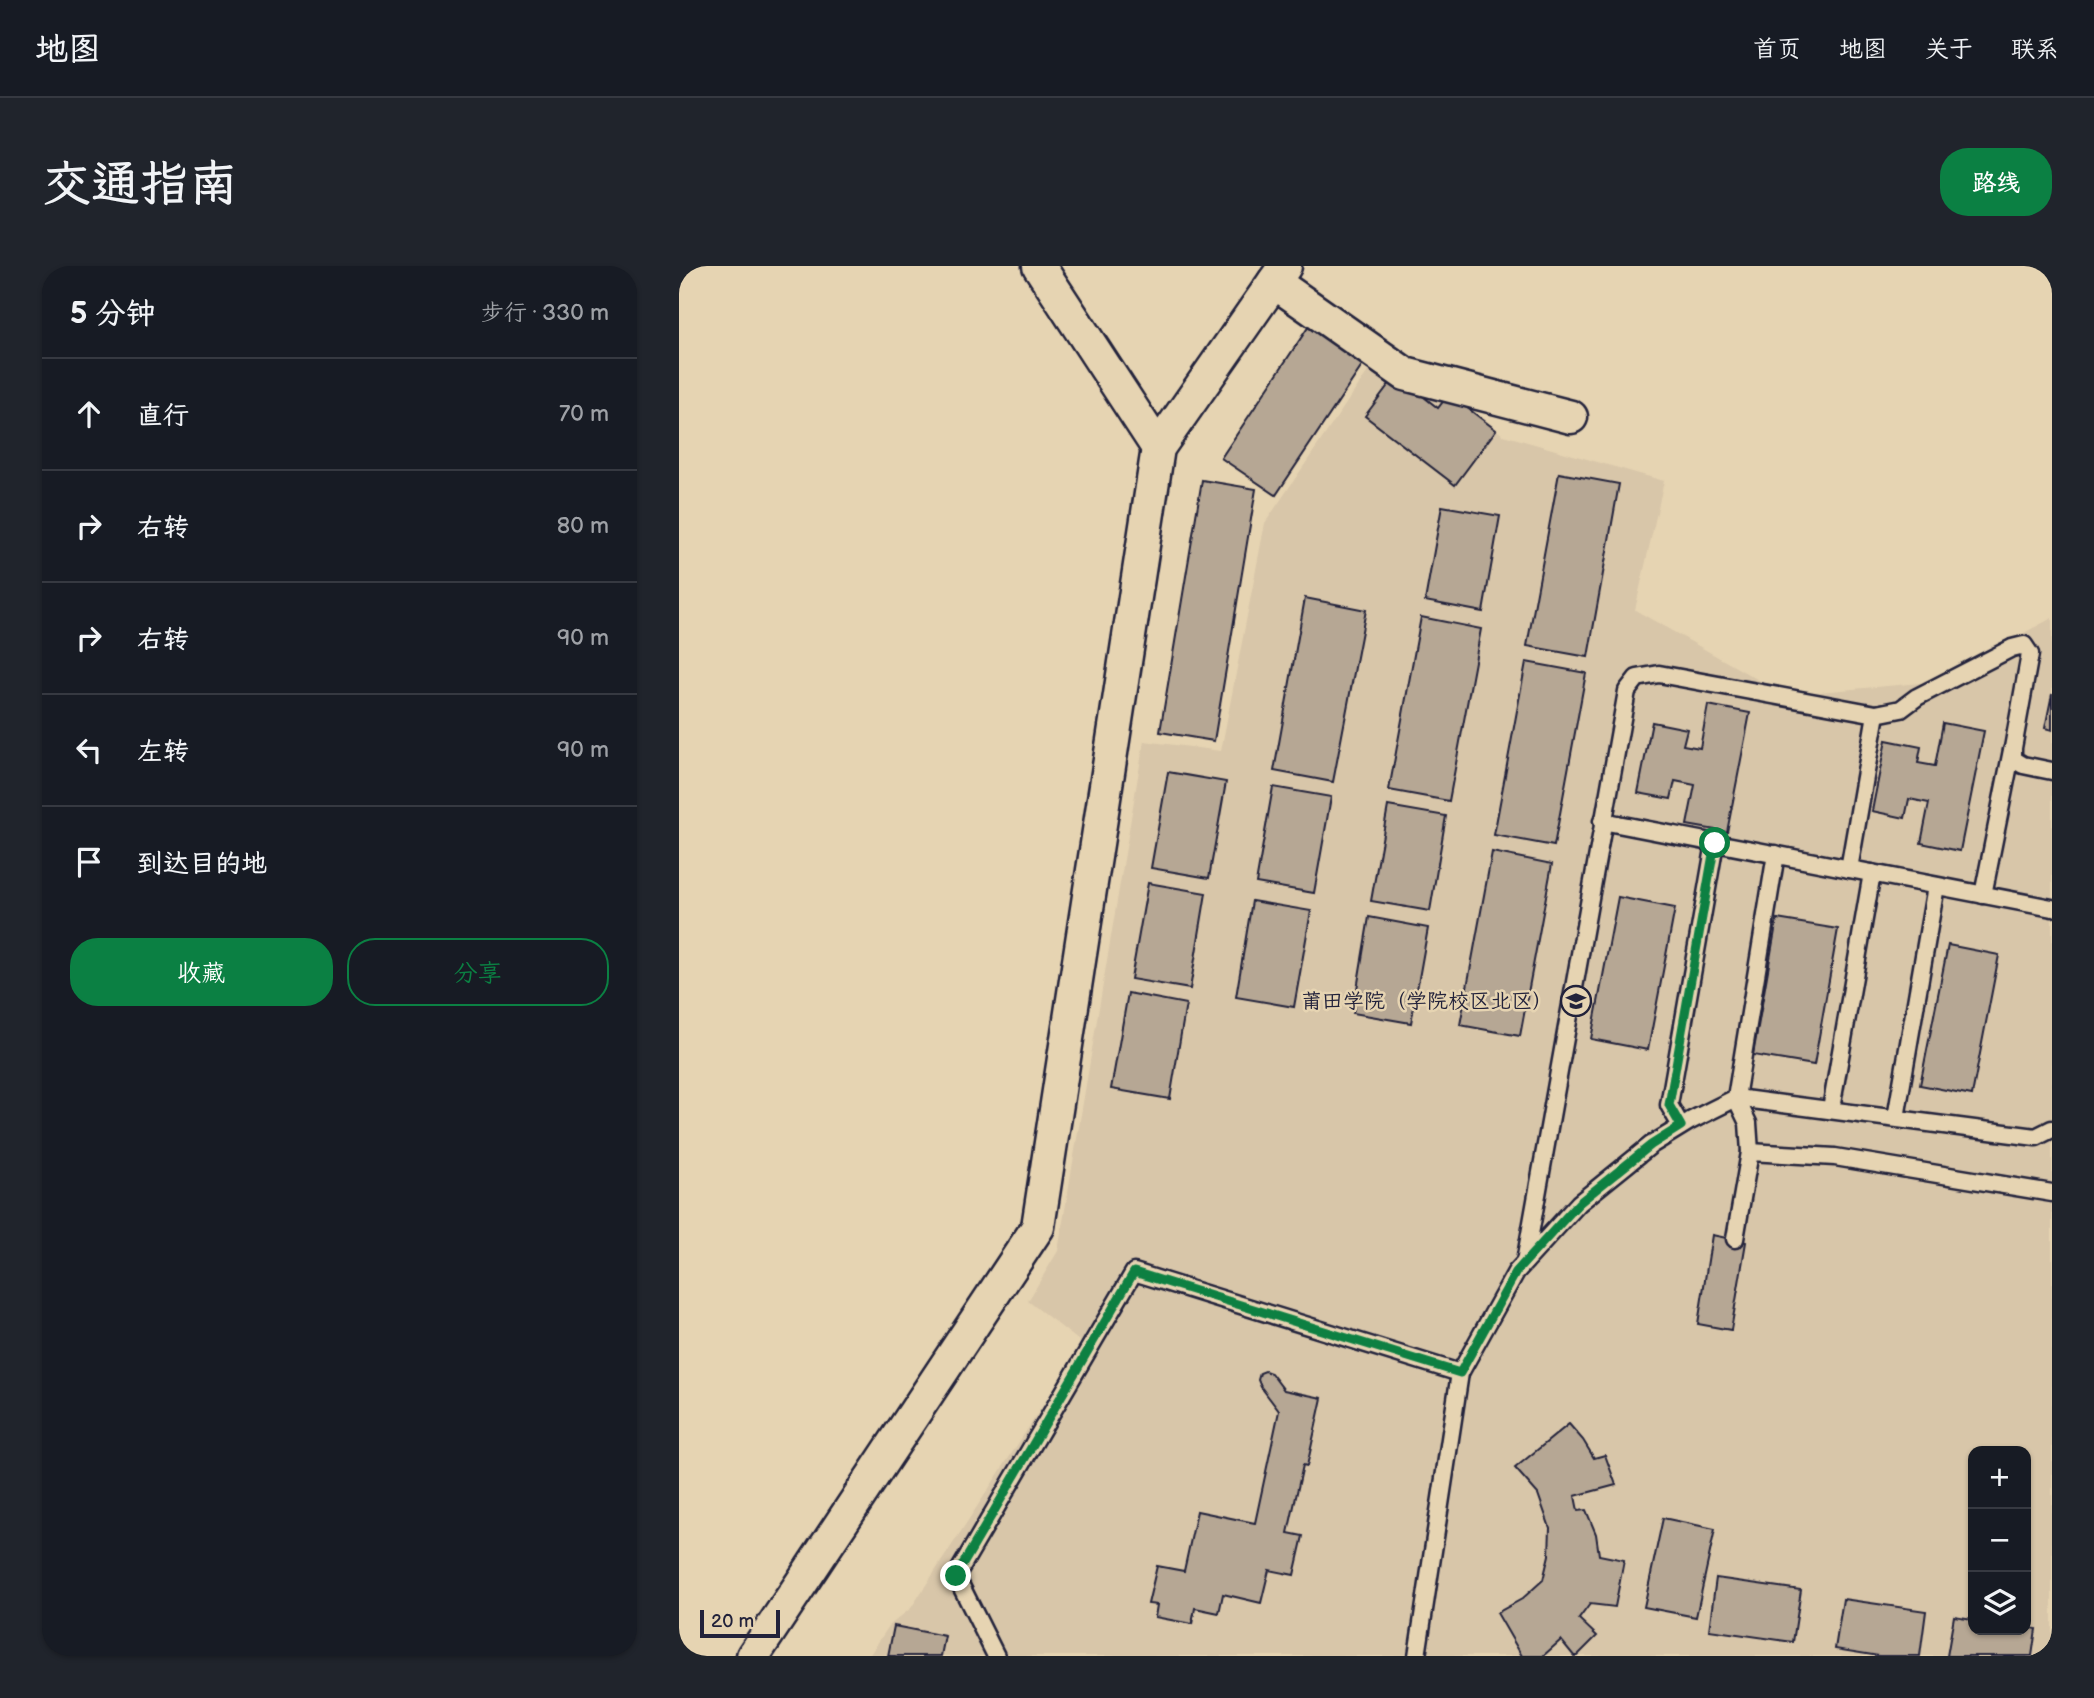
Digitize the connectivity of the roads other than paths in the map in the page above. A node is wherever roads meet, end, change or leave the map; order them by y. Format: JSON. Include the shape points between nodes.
{"nodes":[{"id":1,"x":1039,"y":266,"type":"edge"},
{"id":2,"x":1280,"y":274,"type":"edge"},
{"id":3,"x":1571,"y":418,"type":"dead end"},
{"id":4,"x":1158,"y":448,"type":"junction"},
{"id":5,"x":1876,"y":714,"type":"junction"},
{"id":6,"x":2013,"y":748,"type":"junction"},
{"id":7,"x":2052,"y":771,"type":"edge"},
{"id":8,"x":1602,"y":821,"type":"junction"},
{"id":9,"x":1715,"y":843,"type":"junction"},
{"id":10,"x":1776,"y":854,"type":"junction"},
{"id":11,"x":1849,"y":869,"type":"junction"},
{"id":12,"x":1872,"y":873,"type":"junction"},
{"id":13,"x":1936,"y":886,"type":"junction"},
{"id":14,"x":1983,"y":895,"type":"junction"},
{"id":15,"x":2052,"y":908,"type":"edge"},
{"id":16,"x":1736,"y":1098,"type":"junction"},
{"id":17,"x":1831,"y":1109,"type":"junction"},
{"id":18,"x":1896,"y":1118,"type":"junction"},
{"id":19,"x":1681,"y":1126,"type":"junction"},
{"id":20,"x":2052,"y":1129,"type":"edge"},
{"id":21,"x":1750,"y":1152,"type":"junction"},
{"id":22,"x":2052,"y":1193,"type":"edge"},
{"id":23,"x":1735,"y":1239,"type":"dead end"},
{"id":24,"x":1525,"y":1262,"type":"junction"},
{"id":25,"x":1460,"y":1373,"type":"junction"},
{"id":26,"x":753,"y":1656,"type":"edge"},
{"id":27,"x":996,"y":1656,"type":"edge"},
{"id":28,"x":1417,"y":1656,"type":"edge"}],
"edges":[{"from":1,"to":4,"type":"street"},
{"from":2,"to":3,"type":"street","via":[[1405,374]]},
{"from":2,"to":4,"type":"street"},
{"from":4,"to":26,"type":"street","via":[[1038,1227]]},
{"from":5,"to":6,"type":"lane","via":[[1901,709],[2024,645],[2030,654]]},
{"from":5,"to":8,"type":"lane","via":[[1660,674],[1637,678],[1627,691]]},
{"from":5,"to":11,"type":"lane"},
{"from":6,"to":7,"type":"lane","via":[[2013,759],[2023,765]]},
{"from":6,"to":14,"type":"lane"},
{"from":8,"to":9,"type":"lane"},
{"from":8,"to":24,"type":"lane"},
{"from":9,"to":10,"type":"lane"},
{"from":9,"to":19,"type":"lane","via":[[1669,1105]]},
{"from":10,"to":11,"type":"lane"},
{"from":10,"to":16,"type":"lane"},
{"from":11,"to":12,"type":"lane"},
{"from":12,"to":13,"type":"lane"},
{"from":12,"to":17,"type":"lane"},
{"from":13,"to":14,"type":"lane"},
{"from":13,"to":18,"type":"lane"},
{"from":14,"to":15,"type":"lane"},
{"from":16,"to":17,"type":"lane"},
{"from":16,"to":19,"type":"lane"},
{"from":16,"to":21,"type":"lane","via":[[1748,1123]]},
{"from":17,"to":18,"type":"lane"},
{"from":18,"to":20,"type":"lane","via":[[2036,1137]]},
{"from":19,"to":24,"type":"lane","via":[[1579,1203]]},
{"from":21,"to":22,"type":"lane","via":[[1835,1157]]},
{"from":21,"to":23,"type":"lane"},
{"from":24,"to":25,"type":"lane"},
{"from":25,"to":27,"type":"lane","via":[[1134,1272],[956,1576]]},
{"from":25,"to":28,"type":"lane"}]}
